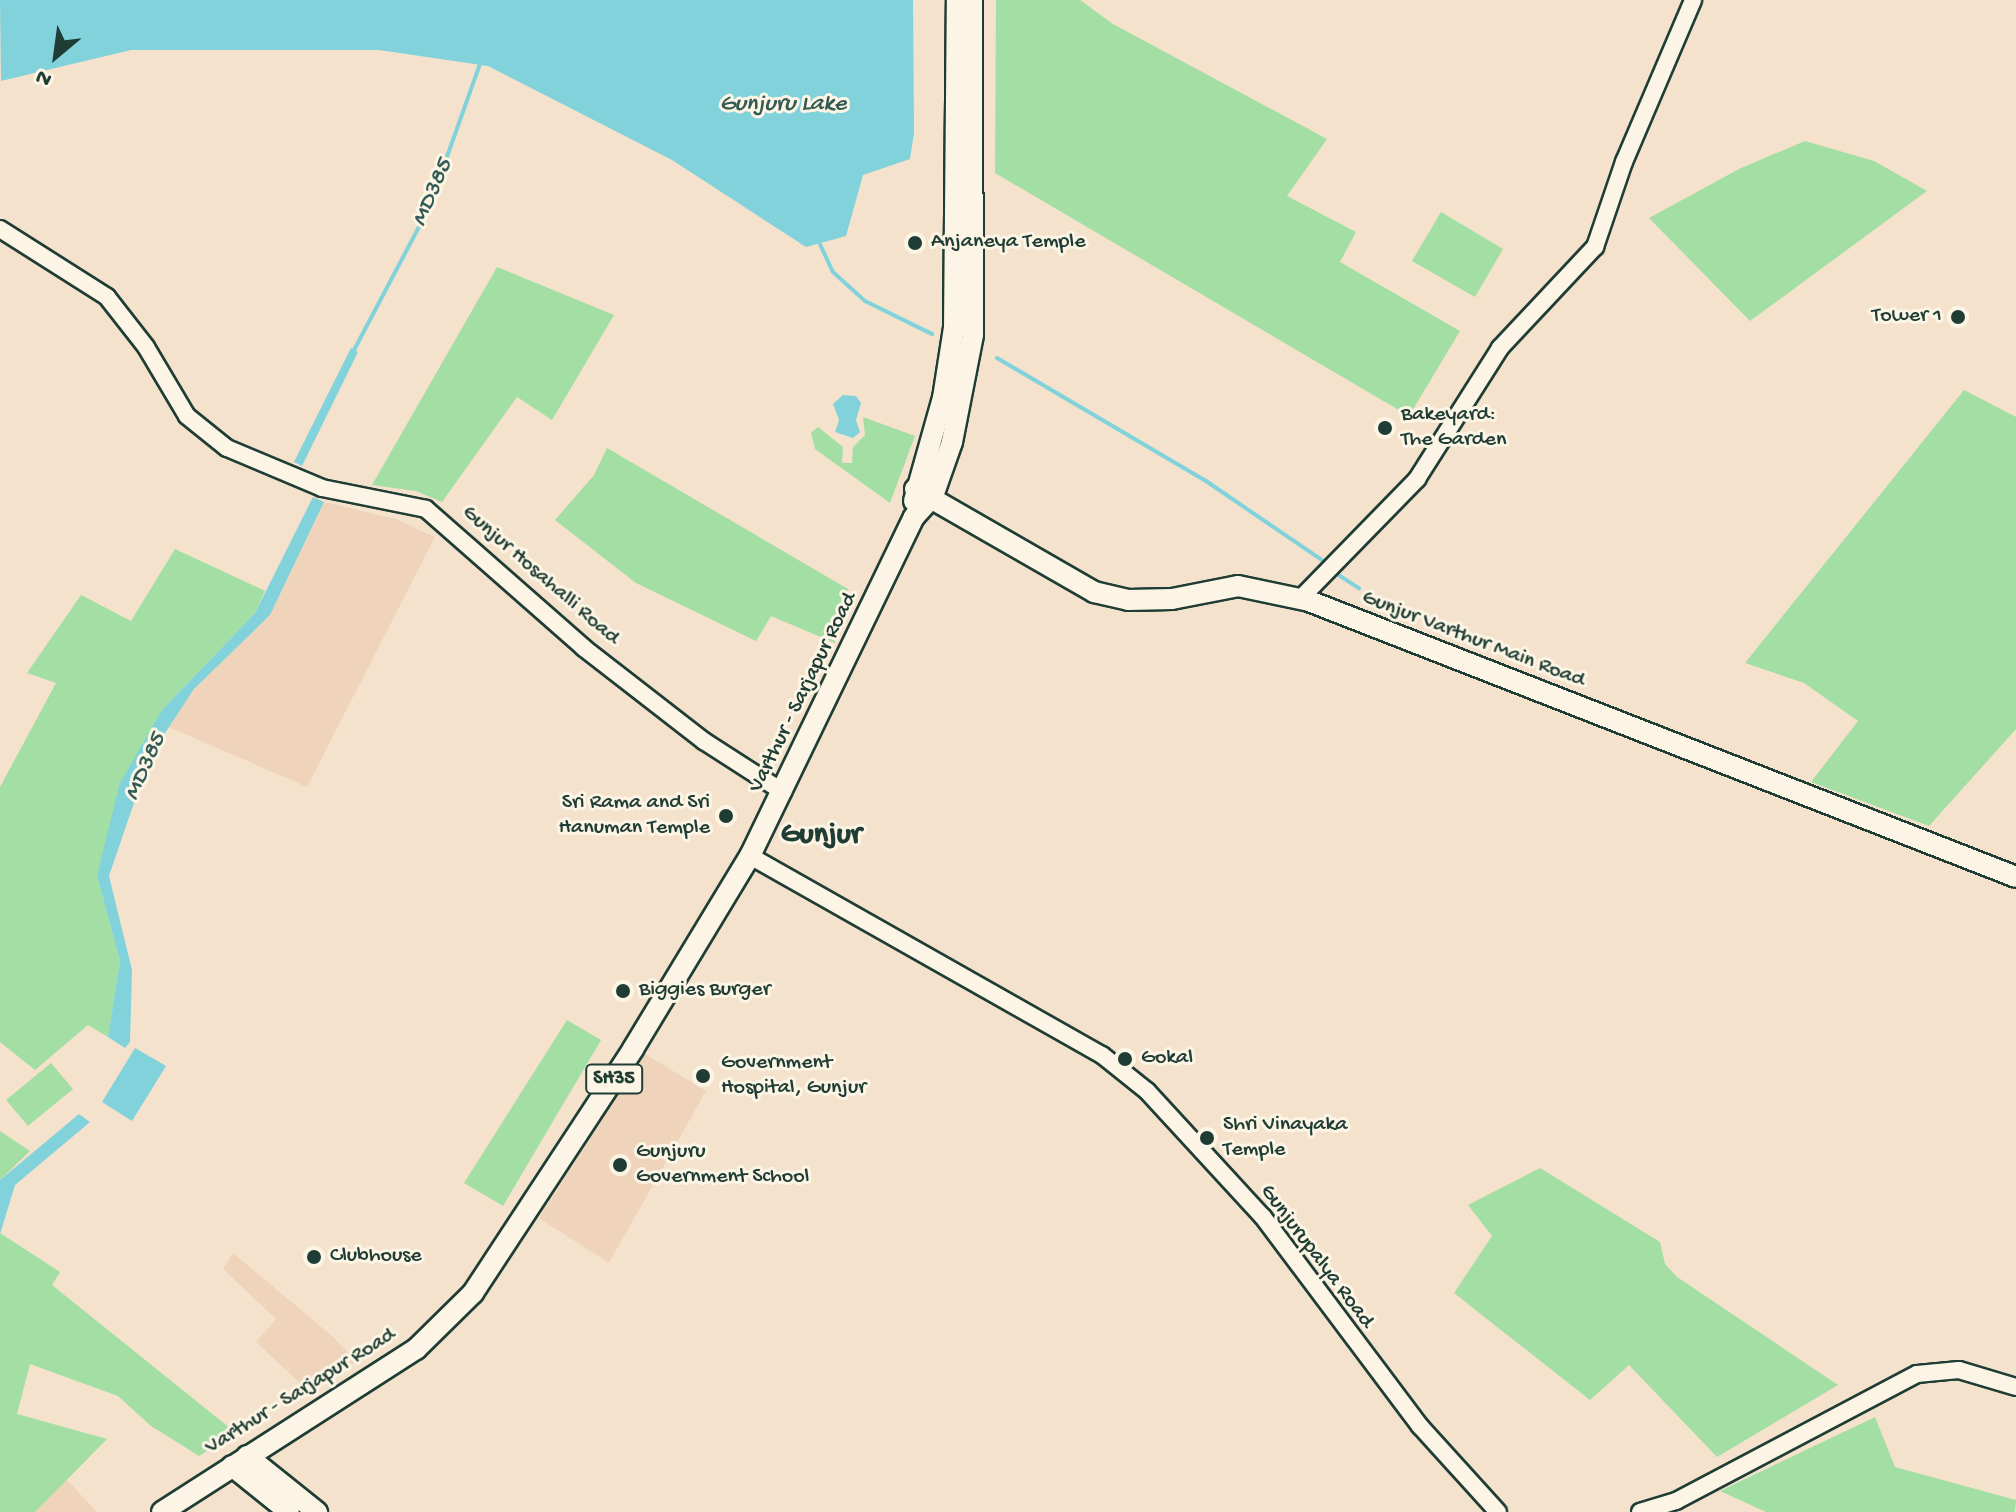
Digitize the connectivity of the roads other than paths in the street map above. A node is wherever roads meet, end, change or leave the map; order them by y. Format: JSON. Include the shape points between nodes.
{"nodes":[{"id":1,"x":957,"y":0,"type":"edge"},
{"id":2,"x":972,"y":0,"type":"edge"},
{"id":3,"x":1693,"y":0,"type":"edge"},
{"id":4,"x":0,"y":229,"type":"edge"},
{"id":5,"x":924,"y":492,"type":"junction"},
{"id":6,"x":1300,"y":599,"type":"junction"},
{"id":7,"x":783,"y":792,"type":"junction"},
{"id":8,"x":750,"y":856,"type":"junction"},
{"id":9,"x":2016,"y":877,"type":"edge"},
{"id":10,"x":2016,"y":1387,"type":"edge"},
{"id":11,"x":240,"y":1461,"type":"junction"},
{"id":12,"x":162,"y":1512,"type":"edge"},
{"id":13,"x":289,"y":1512,"type":"edge"},
{"id":14,"x":317,"y":1512,"type":"edge"},
{"id":15,"x":1498,"y":1512,"type":"edge"},
{"id":16,"x":1640,"y":1512,"type":"edge"}],
"edges":[{"from":1,"to":5,"type":"main road","name":"Varthur - Sarjapur Road","number":"SH35","via":[[954,328]]},
{"from":2,"to":5,"type":"main road","name":"Varthur - Sarjapur Road","number":"SH35","via":[[973,335],[952,442]]},
{"from":3,"to":6,"type":"street","via":[[1624,162],[1595,247],[1500,348],[1417,479]]},
{"from":4,"to":7,"type":"street","name":"Gunjur Hosahalli Road","via":[[115,305],[198,428],[227,448],[303,481],[411,503],[445,521],[584,648],[704,741]]},
{"from":5,"to":6,"type":"main road","name":"Gunjur Varthur Main Road","via":[[1094,592],[1128,600],[1172,599],[1238,586]]},
{"from":5,"to":7,"type":"main road","name":"Varthur - Sarjapur Road","number":"SH35"},
{"from":6,"to":9,"type":"main road","name":"Gunjur Varthur Main Road"},
{"from":7,"to":8,"type":"main road","name":"Varthur - Sarjapur Road","number":"SH35"},
{"from":8,"to":11,"type":"main road","name":"Varthur - Sarjapur Road","number":"SH35","via":[[625,1062],[473,1293],[416,1349]]},
{"from":8,"to":15,"type":"street","name":"Gunjurupalya Road","via":[[1102,1055],[1147,1091],[1263,1217],[1420,1426]]},
{"from":10,"to":16,"type":"street","via":[[1959,1370],[1917,1374],[1676,1501]]},
{"from":11,"to":12,"type":"main road","name":"Varthur - Sarjapur Road","number":"SH35"},
{"from":11,"to":13,"type":"main road"},
{"from":11,"to":14,"type":"main road"}]}
